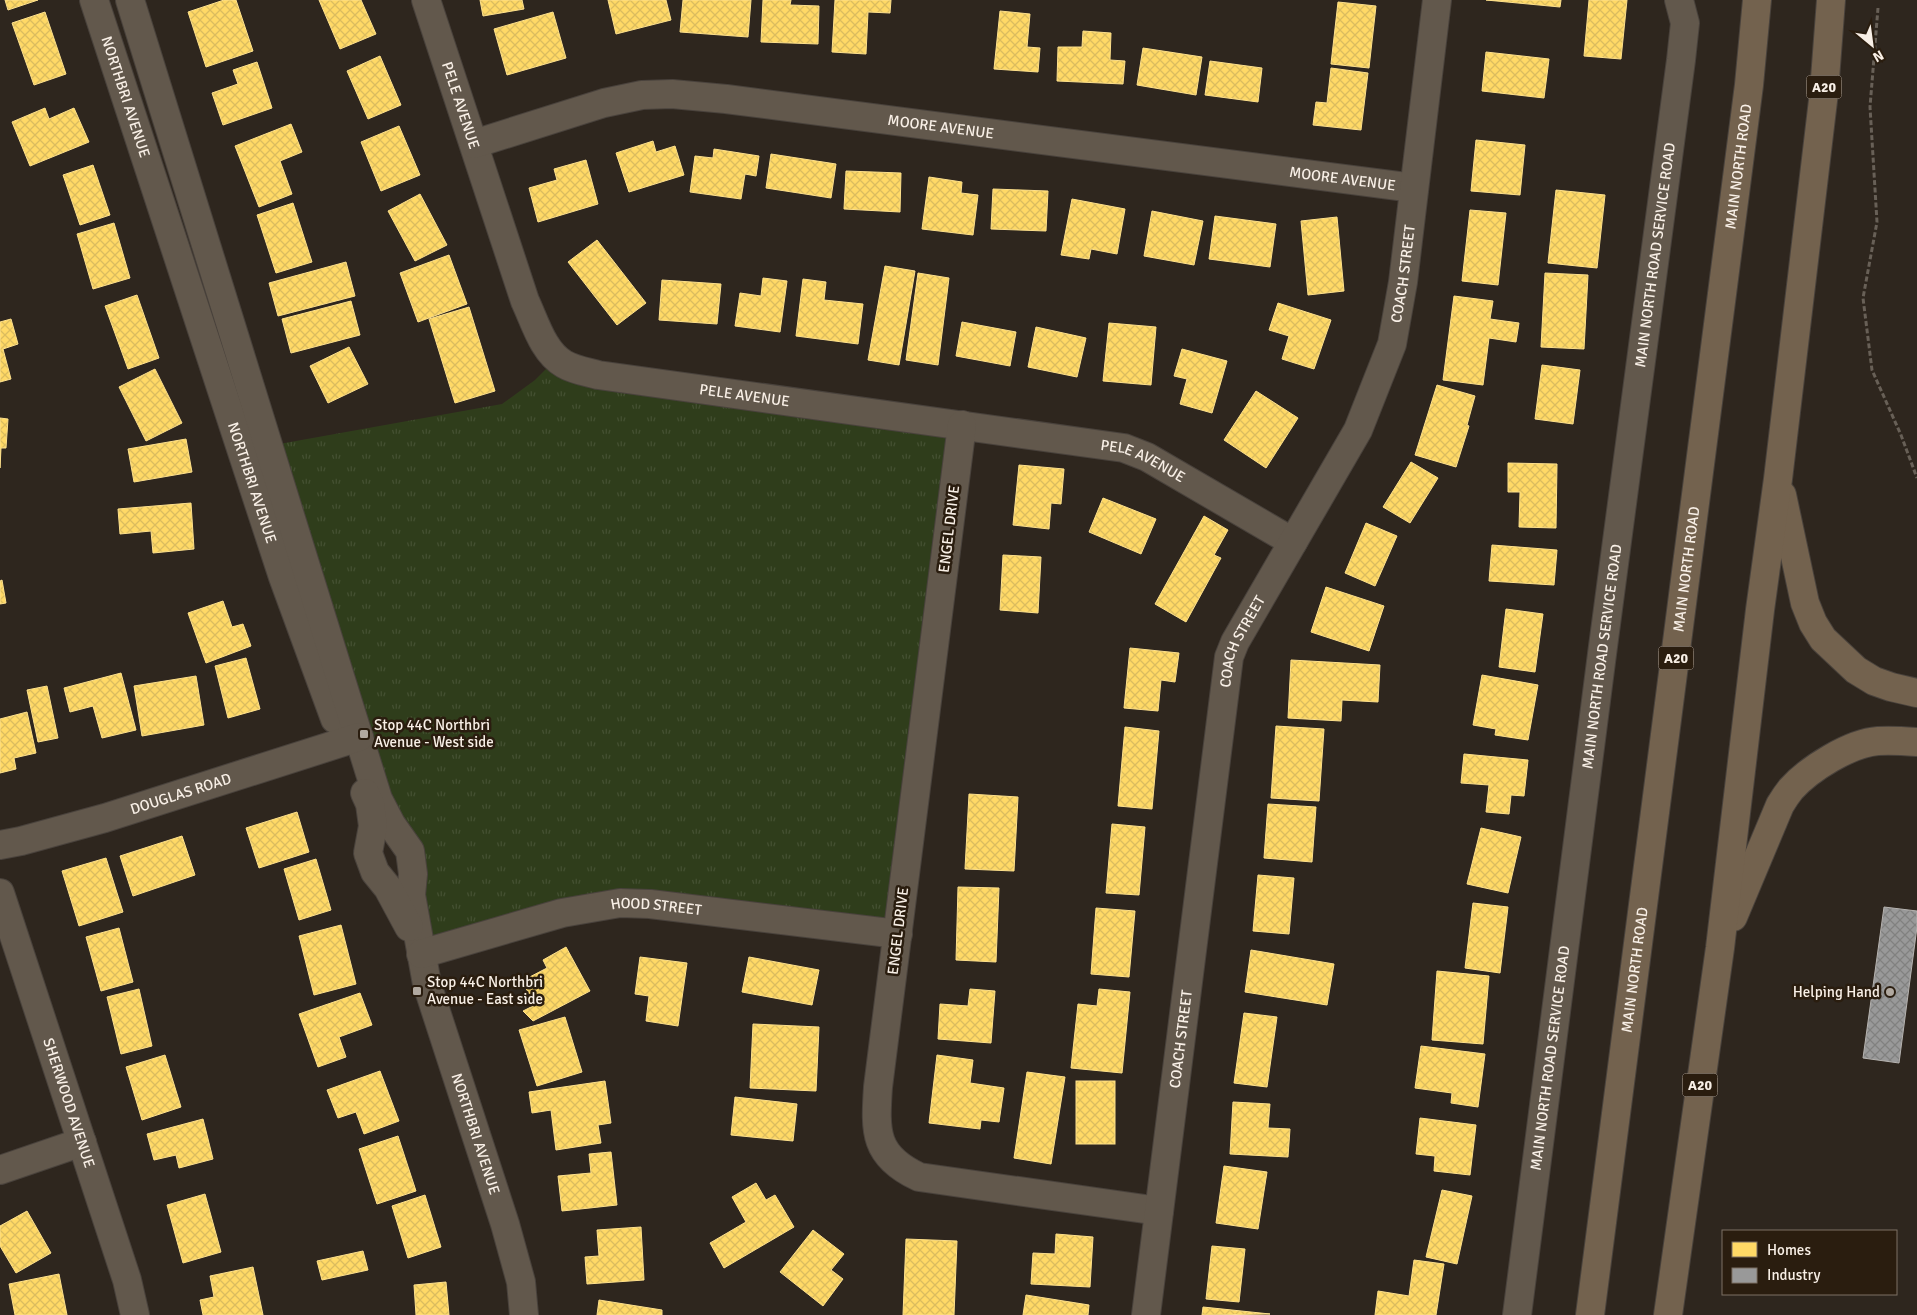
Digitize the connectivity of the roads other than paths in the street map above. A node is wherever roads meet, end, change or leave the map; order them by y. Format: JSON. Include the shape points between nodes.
{"nodes":[{"id":1,"x":94,"y":0,"type":"edge"},
{"id":2,"x":130,"y":0,"type":"edge"},
{"id":3,"x":426,"y":0,"type":"edge"},
{"id":4,"x":1438,"y":0,"type":"edge"},
{"id":5,"x":1679,"y":0,"type":"edge"},
{"id":6,"x":1758,"y":0,"type":"edge"},
{"id":7,"x":1832,"y":0,"type":"edge"},
{"id":8,"x":474,"y":144,"type":"junction"},
{"id":9,"x":1414,"y":188,"type":"junction"},
{"id":10,"x":962,"y":425,"type":"junction"},
{"id":11,"x":1778,"y":479,"type":"junction"},
{"id":12,"x":1293,"y":542,"type":"junction"},
{"id":13,"x":1917,"y":693,"type":"edge"},
{"id":14,"x":351,"y":740,"type":"junction"},
{"id":15,"x":1917,"y":742,"type":"edge"},
{"id":16,"x":0,"y":845,"type":"edge"},
{"id":17,"x":0,"y":893,"type":"edge"},
{"id":18,"x":898,"y":934,"type":"junction"},
{"id":19,"x":1720,"y":948,"type":"junction"},
{"id":20,"x":421,"y":954,"type":"junction"},
{"id":21,"x":82,"y":1142,"type":"junction"},
{"id":22,"x":0,"y":1170,"type":"edge"},
{"id":23,"x":1159,"y":1211,"type":"junction"},
{"id":24,"x":135,"y":1315,"type":"edge"},
{"id":25,"x":524,"y":1315,"type":"edge"},
{"id":26,"x":1146,"y":1315,"type":"edge"},
{"id":27,"x":1517,"y":1315,"type":"edge"},
{"id":28,"x":1590,"y":1315,"type":"edge"},
{"id":29,"x":1668,"y":1315,"type":"edge"}],
"edges":[{"from":1,"to":14,"type":"street","name":"NORTHBRI AVENUE","via":[[282,577]]},
{"from":2,"to":14,"type":"street","name":"NORTHBRI AVENUE"},
{"from":3,"to":8,"type":"street","name":"PELE AVENUE"},
{"from":4,"to":9,"type":"street","name":"COACH STREET"},
{"from":5,"to":27,"type":"street","name":"MAIN NORTH ROAD SERVICE ROAD","via":[[1684,23],[1681,60]]},
{"from":6,"to":28,"type":"highway","name":"MAIN NORTH ROAD","number":"A20","via":[[1750,85]]},
{"from":7,"to":11,"type":"highway","number":"A20"},
{"from":8,"to":9,"type":"street","name":"MOORE AVENUE","via":[[604,103],[642,95],[672,94]]},
{"from":8,"to":10,"type":"street","name":"PELE AVENUE","via":[[524,301],[546,346],[566,366],[598,375]]},
{"from":9,"to":12,"type":"street","name":"COACH STREET","via":[[1392,344],[1358,430]]},
{"from":10,"to":12,"type":"street","name":"PELE AVENUE","via":[[1124,448],[1147,457]]},
{"from":10,"to":18,"type":"street","name":"ENGEL DRIVE"},
{"from":11,"to":13,"type":"highway","via":[[1805,603],[1823,639],[1856,670],[1874,681]]},
{"from":11,"to":19,"type":"highway","number":"A20"},
{"from":12,"to":23,"type":"street","name":"COACH STREET","via":[[1229,657]]},
{"from":14,"to":16,"type":"street","name":"DOUGLAS ROAD","via":[[105,818]]},
{"from":14,"to":20,"type":"street","name":"NORTHBRI AVENUE","via":[[391,824],[410,851],[411,896]]},
{"from":14,"to":20,"type":"street","name":"NORTHBRI AVENUE","via":[[370,804],[373,826],[368,853],[374,872],[403,913]]},
{"from":15,"to":19,"type":"highway","via":[[1877,741],[1857,746],[1815,769],[1791,788],[1771,824]]},
{"from":17,"to":21,"type":"street","name":"SHERWOOD AVENUE"},
{"from":18,"to":20,"type":"street","name":"HOOD STREET","via":[[620,903],[562,913]]},
{"from":18,"to":23,"type":"street","name":"ENGEL DRIVE","via":[[876,1113],[876,1126],[888,1156],[902,1169],[919,1177]]},
{"from":19,"to":29,"type":"highway","number":"A20"},
{"from":20,"to":25,"type":"street","name":"NORTHBRI AVENUE","via":[[427,984],[505,1224],[521,1282]]},
{"from":21,"to":22,"type":"street"},
{"from":21,"to":24,"type":"street","name":"SHERWOOD AVENUE","via":[[127,1280]]},
{"from":23,"to":26,"type":"street","name":"COACH STREET"}]}
